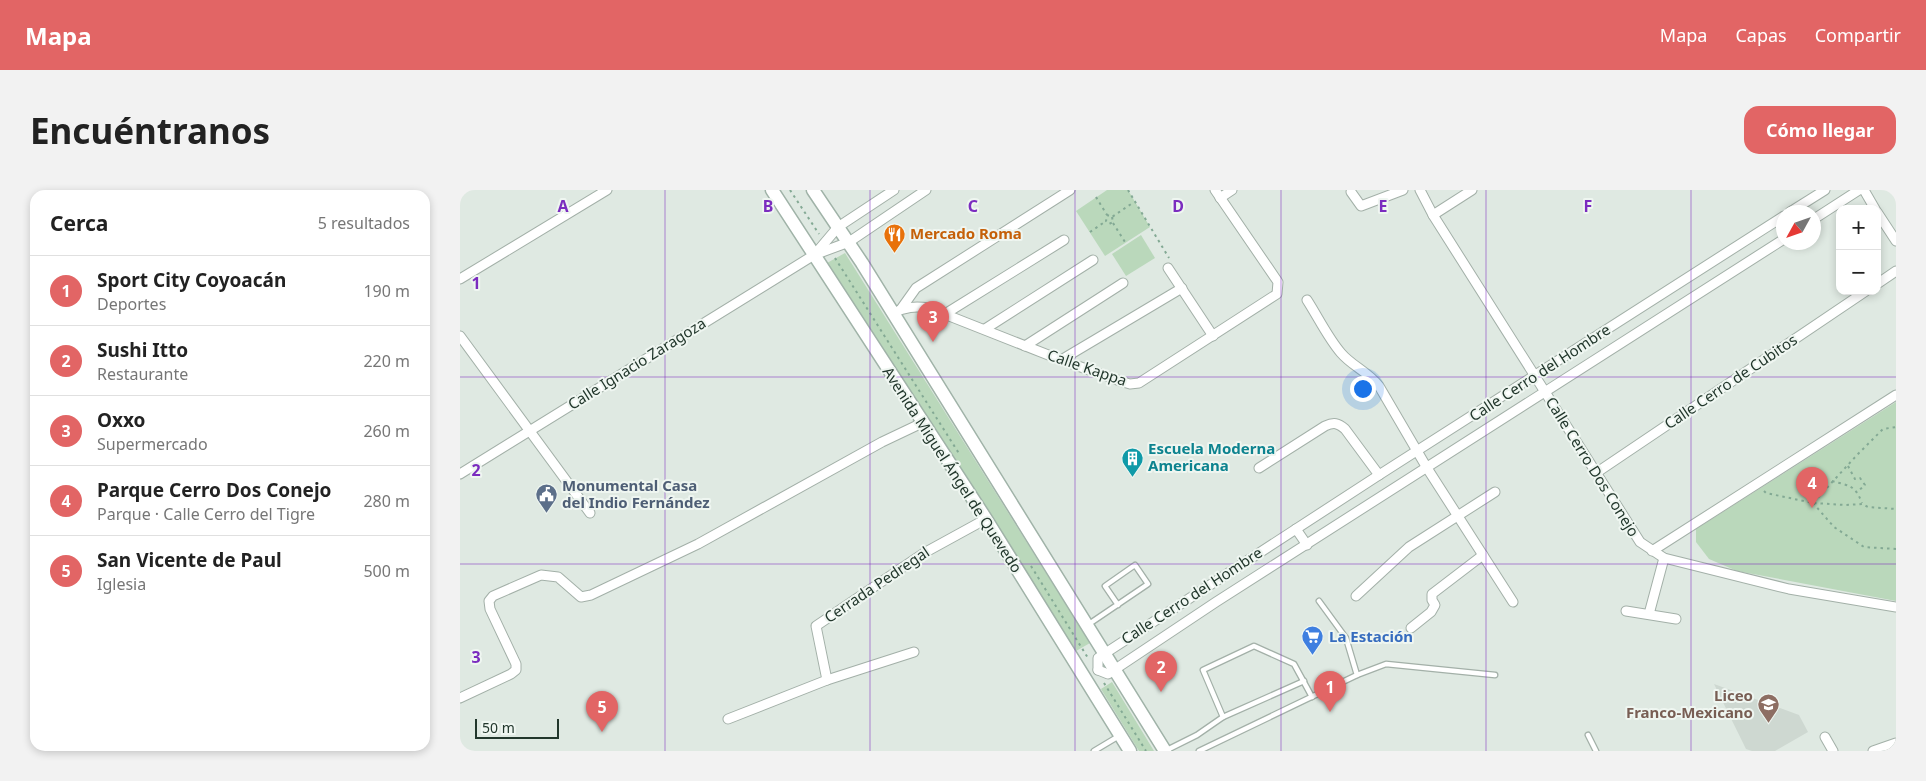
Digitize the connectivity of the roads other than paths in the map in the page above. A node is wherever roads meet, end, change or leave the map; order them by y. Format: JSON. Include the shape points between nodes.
{"nodes":[{"id":1,"x":607,"y":190,"type":"edge"},
{"id":2,"x":772,"y":190,"type":"edge"},
{"id":3,"x":813,"y":190,"type":"edge"},
{"id":4,"x":894,"y":190,"type":"edge"},
{"id":5,"x":926,"y":190,"type":"edge"},
{"id":6,"x":1070,"y":190,"type":"edge"},
{"id":7,"x":1232,"y":190,"type":"edge"},
{"id":8,"x":1403,"y":190,"type":"edge"},
{"id":9,"x":1420,"y":190,"type":"edge"},
{"id":10,"x":1472,"y":190,"type":"edge"},
{"id":11,"x":1825,"y":190,"type":"edge"},
{"id":12,"x":1859,"y":190,"type":"edge"},
{"id":13,"x":1864,"y":190,"type":"edge"},
{"id":14,"x":1351,"y":192,"type":"dead end"},
{"id":15,"x":1218,"y":194,"type":"edge"},
{"id":16,"x":1801,"y":205,"type":"edge"},
{"id":17,"x":1873,"y":205,"type":"edge"},
{"id":18,"x":1821,"y":214,"type":"edge"},
{"id":19,"x":1433,"y":215,"type":"junction"},
{"id":20,"x":1881,"y":218,"type":"edge"},
{"id":21,"x":1776,"y":221,"type":"edge"},
{"id":22,"x":838,"y":227,"type":"junction"},
{"id":23,"x":1064,"y":240,"type":"dead end"},
{"id":24,"x":1896,"y":241,"type":"edge"},
{"id":25,"x":848,"y":242,"type":"junction"},
{"id":26,"x":1776,"y":244,"type":"edge"},
{"id":27,"x":814,"y":255,"type":"junction"},
{"id":28,"x":1093,"y":260,"type":"dead end"},
{"id":29,"x":1170,"y":266,"type":"road end"},
{"id":30,"x":1896,"y":271,"type":"edge"},
{"id":31,"x":460,"y":279,"type":"edge"},
{"id":32,"x":1881,"y":281,"type":"edge"},
{"id":33,"x":1123,"y":284,"type":"dead end"},
{"id":34,"x":1182,"y":288,"type":"junction"},
{"id":35,"x":1860,"y":295,"type":"edge"},
{"id":36,"x":1308,"y":300,"type":"dead end"},
{"id":37,"x":897,"y":311,"type":"junction"},
{"id":38,"x":945,"y":314,"type":"junction"},
{"id":39,"x":985,"y":329,"type":"junction"},
{"id":40,"x":460,"y":336,"type":"edge"},
{"id":41,"x":1213,"y":336,"type":"junction"},
{"id":42,"x":1025,"y":346,"type":"junction"},
{"id":43,"x":1062,"y":360,"type":"junction"},
{"id":44,"x":1535,"y":376,"type":"junction"},
{"id":45,"x":1544,"y":392,"type":"junction"},
{"id":46,"x":1896,"y":395,"type":"edge"},
{"id":47,"x":922,"y":423,"type":"junction"},
{"id":48,"x":529,"y":430,"type":"junction"},
{"id":49,"x":1418,"y":451,"type":"junction"},
{"id":50,"x":1259,"y":468,"type":"dead end"},
{"id":51,"x":1428,"y":468,"type":"junction"},
{"id":52,"x":1596,"y":473,"type":"junction"},
{"id":53,"x":460,"y":474,"type":"edge"},
{"id":54,"x":1379,"y":475,"type":"junction"},
{"id":55,"x":1496,"y":492,"type":"dead end"},
{"id":56,"x":590,"y":513,"type":"dead end"},
{"id":57,"x":1458,"y":517,"type":"junction"},
{"id":58,"x":986,"y":519,"type":"junction"},
{"id":59,"x":1296,"y":529,"type":"junction"},
{"id":60,"x":1307,"y":545,"type":"junction"},
{"id":61,"x":1652,"y":551,"type":"junction"},
{"id":62,"x":1483,"y":555,"type":"junction"},
{"id":63,"x":1664,"y":558,"type":"junction"},
{"id":64,"x":1356,"y":596,"type":"dead end"},
{"id":65,"x":1320,"y":601,"type":"dead end"},
{"id":66,"x":1513,"y":602,"type":"dead end"},
{"id":67,"x":1118,"y":604,"type":"junction"},
{"id":68,"x":1896,"y":607,"type":"edge"},
{"id":69,"x":1626,"y":611,"type":"dead end"},
{"id":70,"x":1649,"y":614,"type":"junction"},
{"id":71,"x":1676,"y":619,"type":"dead end"},
{"id":72,"x":1086,"y":626,"type":"junction"},
{"id":73,"x":1411,"y":628,"type":"dead end"},
{"id":74,"x":914,"y":652,"type":"dead end"},
{"id":75,"x":1104,"y":654,"type":"junction"},
{"id":76,"x":1097,"y":670,"type":"junction"},
{"id":77,"x":1114,"y":670,"type":"junction"},
{"id":78,"x":1357,"y":675,"type":"junction"},
{"id":79,"x":1495,"y":676,"type":"dead end"},
{"id":80,"x":1084,"y":678,"type":"junction"},
{"id":81,"x":827,"y":680,"type":"junction"},
{"id":82,"x":1304,"y":681,"type":"junction"},
{"id":83,"x":1312,"y":697,"type":"junction"},
{"id":84,"x":460,"y":698,"type":"edge"},
{"id":85,"x":1223,"y":716,"type":"junction"},
{"id":86,"x":728,"y":719,"type":"dead end"},
{"id":87,"x":1120,"y":735,"type":"junction"},
{"id":88,"x":1588,"y":735,"type":"dead end"},
{"id":89,"x":1825,"y":737,"type":"dead end"},
{"id":90,"x":1896,"y":743,"type":"edge"},
{"id":91,"x":1094,"y":751,"type":"edge"},
{"id":92,"x":1130,"y":751,"type":"edge"},
{"id":93,"x":1165,"y":751,"type":"edge"},
{"id":94,"x":1199,"y":751,"type":"edge"},
{"id":95,"x":1596,"y":751,"type":"edge"},
{"id":96,"x":1833,"y":751,"type":"edge"},
{"id":97,"x":1873,"y":751,"type":"edge"}],
"edges":[{"from":1,"to":31,"type":"street"},
{"from":2,"to":27,"type":"main road","name":"Avenida Miguel Ángel de Quevedo"},
{"from":3,"to":22,"type":"main road","name":"Avenida Miguel Ángel de Quevedo"},
{"from":4,"to":22,"type":"street","name":"Calle Ignacio Zaragoza"},
{"from":5,"to":25,"type":"street","name":"Calle Ignacio Zaragoza"},
{"from":6,"to":37,"type":"street","via":[[916,288]]},
{"from":7,"to":15,"type":"street"},
{"from":8,"to":14,"type":"street","via":[[1361,206]]},
{"from":9,"to":19,"type":"street","name":"Calle Cerro Dos Conejo"},
{"from":10,"to":19,"type":"street"},
{"from":11,"to":16,"type":"street"},
{"from":12,"to":18,"type":"street"},
{"from":13,"to":17,"type":"street"},
{"from":15,"to":41,"type":"street","name":"Calle Kappa","via":[[1278,282],[1277,294]]},
{"from":19,"to":44,"type":"street","name":"Calle Cerro Dos Conejo"},
{"from":20,"to":24,"type":"street"},
{"from":21,"to":44,"type":"street","name":"Calle Cerro del Hombre"},
{"from":22,"to":25,"type":"main road","name":"Avenida Miguel Ángel de Quevedo"},
{"from":22,"to":27,"type":"street","name":"Calle Ignacio Zaragoza"},
{"from":23,"to":38,"type":"street"},
{"from":25,"to":27,"type":"street","name":"Calle Ignacio Zaragoza"},
{"from":25,"to":37,"type":"main road","name":"Avenida Miguel Ángel de Quevedo"},
{"from":26,"to":45,"type":"street","name":"Calle Cerro del Hombre"},
{"from":27,"to":47,"type":"main road","name":"Avenida Miguel Ángel de Quevedo"},
{"from":27,"to":48,"type":"street","name":"Calle Ignacio Zaragoza"},
{"from":28,"to":39,"type":"street"},
{"from":29,"to":34,"type":"street"},
{"from":30,"to":32,"type":"street"},
{"from":33,"to":42,"type":"street"},
{"from":34,"to":41,"type":"street"},
{"from":34,"to":43,"type":"street"},
{"from":35,"to":52,"type":"street","name":"Calle Cerro de Cubitos"},
{"from":36,"to":49,"type":"street","via":[[1340,352],[1379,386]]},
{"from":37,"to":38,"type":"street","name":"Calle Kappa","via":[[915,306]]},
{"from":37,"to":72,"type":"main road","name":"Avenida Miguel Ángel de Quevedo"},
{"from":38,"to":39,"type":"street","name":"Calle Kappa"},
{"from":39,"to":42,"type":"street","name":"Calle Kappa"},
{"from":40,"to":48,"type":"street"},
{"from":41,"to":43,"type":"street","name":"Calle Kappa","via":[[1139,383],[1123,382]]},
{"from":42,"to":43,"type":"street","name":"Calle Kappa"},
{"from":44,"to":45,"type":"street","name":"Calle Cerro Dos Conejo"},
{"from":44,"to":49,"type":"street","name":"Calle Cerro del Hombre"},
{"from":45,"to":51,"type":"street","name":"Calle Cerro del Hombre"},
{"from":45,"to":52,"type":"street","name":"Calle Cerro Dos Conejo"},
{"from":46,"to":61,"type":"street"},
{"from":47,"to":58,"type":"main road","name":"Avenida Miguel Ángel de Quevedo"},
{"from":47,"to":84,"type":"street","via":[[698,544],[591,595],[581,597],[558,577],[541,575],[493,596],[489,602],[490,609],[516,670]]},
{"from":48,"to":53,"type":"street","name":"Calle Ignacio Zaragoza"},
{"from":48,"to":56,"type":"street"},
{"from":49,"to":51,"type":"street"},
{"from":49,"to":54,"type":"street","name":"Calle Cerro del Hombre"},
{"from":50,"to":54,"type":"street","via":[[1332,423],[1345,429]]},
{"from":51,"to":57,"type":"street"},
{"from":51,"to":60,"type":"street","name":"Calle Cerro del Hombre"},
{"from":52,"to":61,"type":"street","name":"Calle Cerro Dos Conejo","via":[[1640,542]]},
{"from":54,"to":59,"type":"street","name":"Calle Cerro del Hombre"},
{"from":55,"to":57,"type":"street"},
{"from":57,"to":62,"type":"street"},
{"from":57,"to":64,"type":"street","via":[[1409,546]]},
{"from":58,"to":80,"type":"main road","name":"Avenida Miguel Ángel de Quevedo"},
{"from":58,"to":81,"type":"street","name":"Cerrada Pedregal","via":[[924,553],[816,626]]},
{"from":59,"to":60,"type":"street"},
{"from":59,"to":75,"type":"street","name":"Calle Cerro del Hombre"},
{"from":60,"to":77,"type":"street","name":"Calle Cerro del Hombre"},
{"from":61,"to":63,"type":"street","name":"Calle Cerro Dos Conejo"},
{"from":62,"to":66,"type":"street"},
{"from":62,"to":73,"type":"street","via":[[1432,594],[1435,605],[1431,612]]},
{"from":63,"to":68,"type":"street","name":"Calle Cerro Dos Conejo","via":[[1789,589]]},
{"from":63,"to":70,"type":"street"},
{"from":65,"to":78,"type":"lane","via":[[1346,638]]},
{"from":67,"to":67,"type":"lane","via":[[1105,586],[1135,565],[1148,584]]},
{"from":67,"to":72,"type":"lane"},
{"from":69,"to":70,"type":"street"},
{"from":70,"to":71,"type":"street"},
{"from":72,"to":75,"type":"main road","name":"Avenida Miguel Ángel de Quevedo"},
{"from":74,"to":81,"type":"street"},
{"from":75,"to":76,"type":"street","via":[[1098,658]]},
{"from":75,"to":77,"type":"main road","name":"Avenida Miguel Ángel de Quevedo"},
{"from":76,"to":77,"type":"street","via":[[1108,674]]},
{"from":76,"to":80,"type":"street"},
{"from":77,"to":93,"type":"main road","name":"Avenida Miguel Ángel de Quevedo"},
{"from":78,"to":79,"type":"lane","via":[[1386,664]]},
{"from":78,"to":83,"type":"lane"},
{"from":80,"to":87,"type":"main road","name":"Avenida Miguel Ángel de Quevedo"},
{"from":81,"to":86,"type":"street"},
{"from":82,"to":83,"type":"lane"},
{"from":82,"to":85,"type":"lane"},
{"from":82,"to":85,"type":"lane","via":[[1294,664],[1254,646],[1203,670]]},
{"from":83,"to":94,"type":"lane"},
{"from":85,"to":93,"type":"lane","via":[[1198,735]]},
{"from":87,"to":91,"type":"lane"},
{"from":87,"to":92,"type":"main road","name":"Avenida Miguel Ángel de Quevedo"},
{"from":88,"to":95,"type":"lane"},
{"from":89,"to":96,"type":"street"},
{"from":90,"to":97,"type":"street"}]}
